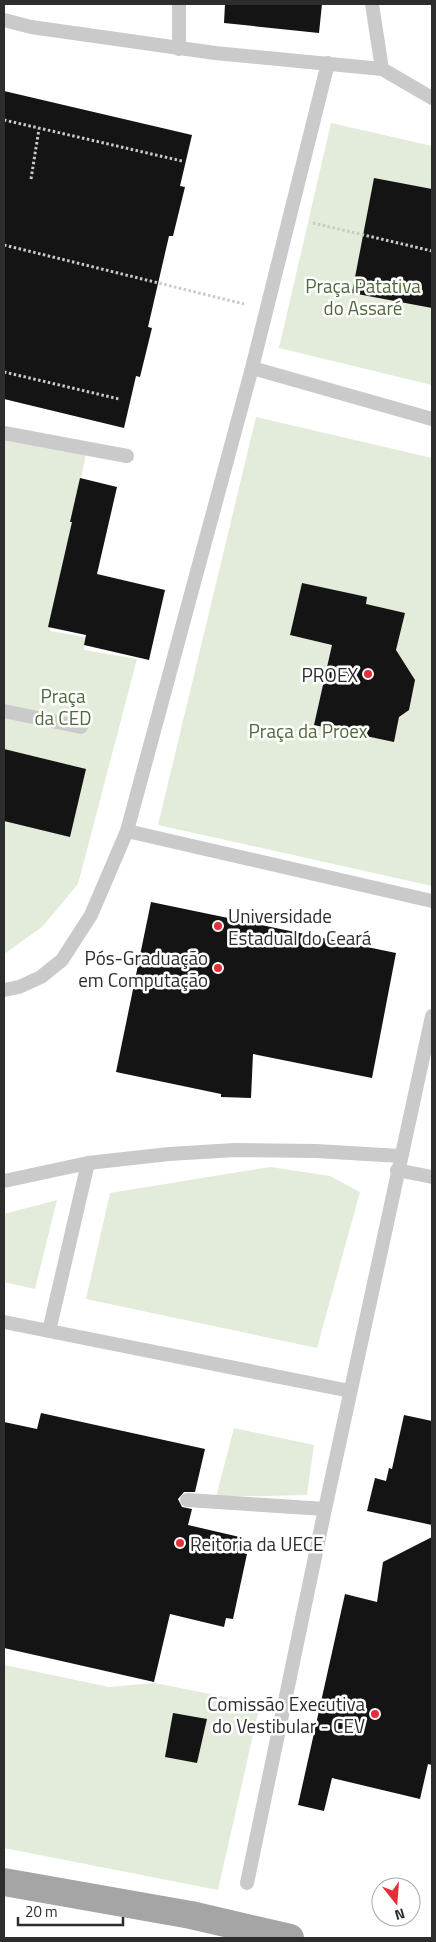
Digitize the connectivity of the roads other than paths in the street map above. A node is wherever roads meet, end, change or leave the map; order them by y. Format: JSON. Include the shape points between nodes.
{"nodes":[{"id":1,"x":179,"y":4,"type":"edge"},
{"id":2,"x":372,"y":4,"type":"edge"},
{"id":3,"x":4,"y":20,"type":"edge"},
{"id":4,"x":179,"y":49,"type":"junction"},
{"id":5,"x":328,"y":63,"type":"junction"},
{"id":6,"x":382,"y":69,"type":"junction"},
{"id":7,"x":432,"y":98,"type":"edge"},
{"id":8,"x":252,"y":368,"type":"junction"},
{"id":9,"x":432,"y":419,"type":"edge"},
{"id":10,"x":4,"y":433,"type":"edge"},
{"id":11,"x":127,"y":456,"type":"dead end"},
{"id":12,"x":4,"y":711,"type":"edge"},
{"id":13,"x":81,"y":727,"type":"dead end"},
{"id":14,"x":127,"y":831,"type":"junction"},
{"id":15,"x":432,"y":901,"type":"edge"},
{"id":16,"x":4,"y":990,"type":"edge"},
{"id":17,"x":432,"y":1016,"type":"edge"},
{"id":18,"x":400,"y":1156,"type":"junction"},
{"id":19,"x":88,"y":1163,"type":"junction"},
{"id":20,"x":397,"y":1170,"type":"junction"},
{"id":21,"x":432,"y":1177,"type":"edge"},
{"id":22,"x":4,"y":1181,"type":"edge"},
{"id":23,"x":4,"y":1322,"type":"edge"},
{"id":24,"x":49,"y":1331,"type":"junction"},
{"id":25,"x":350,"y":1391,"type":"junction"},
{"id":26,"x":187,"y":1500,"type":"dead end"},
{"id":27,"x":325,"y":1509,"type":"junction"},
{"id":28,"x":4,"y":1882,"type":"edge"},
{"id":29,"x":247,"y":1883,"type":"dead end"},
{"id":30,"x":290,"y":1938,"type":"edge"}],
"edges":[{"from":1,"to":4,"type":"lane"},
{"from":2,"to":6,"type":"lane"},
{"from":3,"to":4,"type":"lane"},
{"from":4,"to":5,"type":"lane"},
{"from":5,"to":6,"type":"lane"},
{"from":5,"to":8,"type":"lane"},
{"from":6,"to":7,"type":"lane"},
{"from":8,"to":9,"type":"lane"},
{"from":8,"to":14,"type":"lane"},
{"from":10,"to":11,"type":"lane"},
{"from":12,"to":13,"type":"lane"},
{"from":14,"to":15,"type":"lane"},
{"from":14,"to":16,"type":"lane","via":[[91,915],[62,960],[41,977]]},
{"from":17,"to":18,"type":"lane"},
{"from":18,"to":19,"type":"lane","via":[[235,1150]]},
{"from":18,"to":20,"type":"lane"},
{"from":19,"to":22,"type":"lane"},
{"from":19,"to":24,"type":"lane"},
{"from":20,"to":21,"type":"lane"},
{"from":20,"to":25,"type":"lane"},
{"from":23,"to":24,"type":"lane"},
{"from":24,"to":25,"type":"lane"},
{"from":25,"to":27,"type":"lane"},
{"from":26,"to":27,"type":"lane"},
{"from":27,"to":29,"type":"lane"},
{"from":28,"to":30,"type":"main road","via":[[191,1915]]}]}
